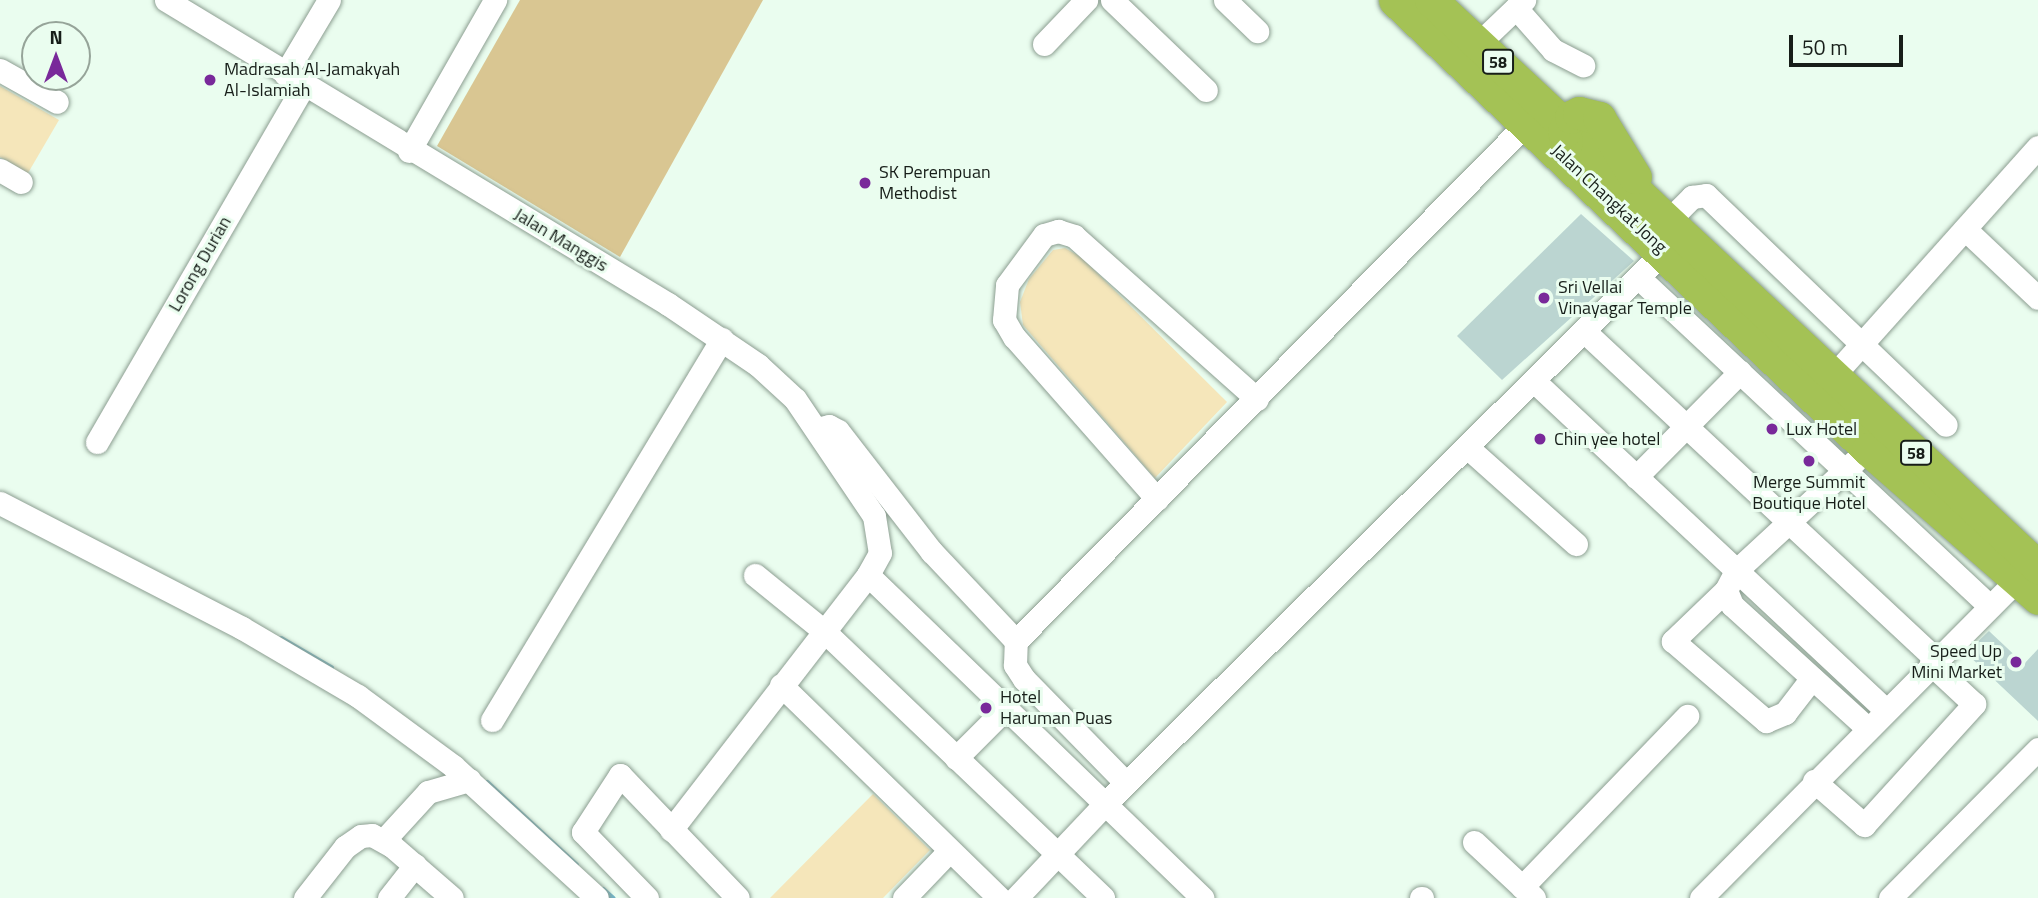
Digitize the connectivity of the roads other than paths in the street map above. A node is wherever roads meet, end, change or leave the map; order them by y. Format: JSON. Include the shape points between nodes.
{"nodes":[{"id":1,"x":166,"y":0,"type":"edge"},
{"id":2,"x":329,"y":0,"type":"edge"},
{"id":3,"x":495,"y":0,"type":"edge"},
{"id":4,"x":1086,"y":0,"type":"edge"},
{"id":5,"x":1112,"y":0,"type":"edge"},
{"id":6,"x":1225,"y":0,"type":"edge"},
{"id":7,"x":1395,"y":0,"type":"edge"},
{"id":8,"x":1431,"y":0,"type":"edge"},
{"id":9,"x":1520,"y":4,"type":"edge"},
{"id":10,"x":1257,"y":31,"type":"dead end"},
{"id":11,"x":1044,"y":44,"type":"dead end"},
{"id":12,"x":1478,"y":44,"type":"junction"},
{"id":13,"x":1583,"y":65,"type":"dead end"},
{"id":14,"x":0,"y":70,"type":"edge"},
{"id":15,"x":295,"y":80,"type":"junction"},
{"id":16,"x":1206,"y":90,"type":"dead end"},
{"id":17,"x":57,"y":102,"type":"dead end"},
{"id":18,"x":1527,"y":123,"type":"junction"},
{"id":19,"x":1565,"y":125,"type":"junction"},
{"id":20,"x":2038,"y":147,"type":"edge"},
{"id":21,"x":409,"y":150,"type":"junction"},
{"id":22,"x":0,"y":170,"type":"edge"},
{"id":23,"x":1590,"y":181,"type":"junction"},
{"id":24,"x":21,"y":182,"type":"dead end"},
{"id":25,"x":1660,"y":223,"type":"junction"},
{"id":26,"x":1965,"y":229,"type":"junction"},
{"id":27,"x":1638,"y":277,"type":"junction"},
{"id":28,"x":2038,"y":298,"type":"edge"},
{"id":29,"x":1584,"y":331,"type":"junction"},
{"id":30,"x":722,"y":339,"type":"junction"},
{"id":31,"x":1860,"y":346,"type":"junction"},
{"id":32,"x":1740,"y":372,"type":"junction"},
{"id":33,"x":1534,"y":381,"type":"junction"},
{"id":34,"x":1825,"y":388,"type":"junction"},
{"id":35,"x":1256,"y":399,"type":"junction"},
{"id":36,"x":1689,"y":424,"type":"junction"},
{"id":37,"x":1947,"y":425,"type":"dead end"},
{"id":38,"x":817,"y":429,"type":"junction"},
{"id":39,"x":97,"y":442,"type":"dead end"},
{"id":40,"x":1467,"y":447,"type":"junction"},
{"id":41,"x":1857,"y":459,"type":"junction"},
{"id":42,"x":1636,"y":477,"type":"junction"},
{"id":43,"x":1157,"y":499,"type":"junction"},
{"id":44,"x":0,"y":503,"type":"edge"},
{"id":45,"x":1791,"y":520,"type":"junction"},
{"id":46,"x":1576,"y":544,"type":"dead end"},
{"id":47,"x":755,"y":575,"type":"dead end"},
{"id":48,"x":868,"y":575,"type":"junction"},
{"id":49,"x":1731,"y":580,"type":"junction"},
{"id":50,"x":2031,"y":582,"type":"edge"},
{"id":51,"x":1990,"y":606,"type":"junction"},
{"id":52,"x":824,"y":631,"type":"junction"},
{"id":53,"x":1016,"y":641,"type":"junction"},
{"id":54,"x":1933,"y":661,"type":"junction"},
{"id":55,"x":1812,"y":678,"type":"junction"},
{"id":56,"x":781,"y":685,"type":"junction"},
{"id":57,"x":1005,"y":709,"type":"junction"},
{"id":58,"x":1884,"y":709,"type":"junction"},
{"id":59,"x":1687,"y":716,"type":"dead end"},
{"id":60,"x":492,"y":720,"type":"dead end"},
{"id":61,"x":1866,"y":727,"type":"junction"},
{"id":62,"x":2038,"y":749,"type":"edge"},
{"id":63,"x":956,"y":758,"type":"junction"},
{"id":64,"x":469,"y":780,"type":"junction"},
{"id":65,"x":1814,"y":780,"type":"junction"},
{"id":66,"x":1126,"y":783,"type":"junction"},
{"id":67,"x":1104,"y":805,"type":"junction"},
{"id":68,"x":671,"y":830,"type":"junction"},
{"id":69,"x":384,"y":840,"type":"junction"},
{"id":70,"x":1474,"y":842,"type":"dead end"},
{"id":71,"x":950,"y":851,"type":"junction"},
{"id":72,"x":1057,"y":855,"type":"junction"},
{"id":73,"x":415,"y":865,"type":"junction"},
{"id":74,"x":1528,"y":892,"type":"edge"},
{"id":75,"x":304,"y":898,"type":"edge"},
{"id":76,"x":389,"y":898,"type":"edge"},
{"id":77,"x":452,"y":898,"type":"edge"},
{"id":78,"x":597,"y":898,"type":"edge"},
{"id":79,"x":647,"y":898,"type":"edge"},
{"id":80,"x":738,"y":898,"type":"edge"},
{"id":81,"x":904,"y":898,"type":"edge"},
{"id":82,"x":999,"y":898,"type":"edge"},
{"id":83,"x":1016,"y":898,"type":"edge"},
{"id":84,"x":1102,"y":898,"type":"edge"},
{"id":85,"x":1202,"y":898,"type":"edge"},
{"id":86,"x":1700,"y":898,"type":"edge"},
{"id":87,"x":1890,"y":898,"type":"edge"}],
"edges":[{"from":1,"to":15,"type":"street","name":"Jalan Manggis"},
{"from":2,"to":15,"type":"street","name":"Lorong Durian"},
{"from":3,"to":21,"type":"street"},
{"from":4,"to":11,"type":"street"},
{"from":5,"to":16,"type":"street"},
{"from":6,"to":10,"type":"street"},
{"from":7,"to":18,"type":"highway","name":"Jalan Changkat Jong","number":"58"},
{"from":8,"to":12,"type":"highway","name":"Jalan Changkat Jong","number":"58"},
{"from":9,"to":12,"type":"street"},
{"from":9,"to":13,"type":"street","via":[[1553,50]]},
{"from":12,"to":19,"type":"highway","name":"Jalan Changkat Jong","number":"58"},
{"from":14,"to":17,"type":"street"},
{"from":15,"to":21,"type":"street","name":"Jalan Manggis"},
{"from":15,"to":39,"type":"street","name":"Lorong Durian"},
{"from":18,"to":23,"type":"highway","name":"Jalan Changkat Jong","number":"58"},
{"from":18,"to":35,"type":"street"},
{"from":19,"to":23,"type":"highway","via":[[1567,146]]},
{"from":19,"to":25,"type":"highway","via":[[1579,113],[1599,118]]},
{"from":20,"to":26,"type":"street"},
{"from":21,"to":30,"type":"street","name":"Jalan Manggis"},
{"from":22,"to":24,"type":"street"},
{"from":23,"to":25,"type":"highway","name":"Jalan Changkat Jong","number":"58"},
{"from":25,"to":27,"type":"street"},
{"from":25,"to":31,"type":"street","via":[[1692,197],[1706,195]]},
{"from":25,"to":34,"type":"highway","name":"Jalan Changkat Jong","number":"58"},
{"from":25,"to":34,"type":"highway","name":"Jalan Changkat Jong","number":"58","via":[[1793,339]]},
{"from":26,"to":28,"type":"street"},
{"from":26,"to":31,"type":"street"},
{"from":27,"to":29,"type":"street"},
{"from":27,"to":32,"type":"street"},
{"from":29,"to":33,"type":"street"},
{"from":29,"to":36,"type":"street"},
{"from":30,"to":38,"type":"street","name":"Jalan Manggis","via":[[779,382]]},
{"from":30,"to":60,"type":"street"},
{"from":31,"to":34,"type":"street"},
{"from":31,"to":37,"type":"street"},
{"from":32,"to":36,"type":"street"},
{"from":32,"to":41,"type":"street"},
{"from":33,"to":40,"type":"street"},
{"from":33,"to":42,"type":"street"},
{"from":34,"to":41,"type":"highway","name":"Jalan Changkat Jong","number":"58"},
{"from":34,"to":50,"type":"highway","name":"Jalan Changkat Jong","number":"58"},
{"from":35,"to":43,"type":"street"},
{"from":35,"to":43,"type":"street","via":[[1073,236],[1058,231],[1044,235],[1007,285],[1004,320]]},
{"from":36,"to":42,"type":"street"},
{"from":36,"to":45,"type":"street"},
{"from":38,"to":48,"type":"street","name":"Jalan Manggis","via":[[874,516],[880,553]]},
{"from":38,"to":53,"type":"street","via":[[829,426],[838,431],[932,552]]},
{"from":40,"to":46,"type":"street"},
{"from":40,"to":66,"type":"street"},
{"from":41,"to":45,"type":"street"},
{"from":41,"to":50,"type":"highway","name":"Jalan Changkat Jong","number":"58"},
{"from":41,"to":51,"type":"street"},
{"from":42,"to":49,"type":"street"},
{"from":43,"to":53,"type":"street"},
{"from":44,"to":64,"type":"street","via":[[298,660],[399,724]]},
{"from":45,"to":49,"type":"street"},
{"from":45,"to":54,"type":"street"},
{"from":47,"to":52,"type":"street"},
{"from":48,"to":52,"type":"street"},
{"from":48,"to":57,"type":"street"},
{"from":49,"to":55,"type":"street","via":[[1732,605]]},
{"from":49,"to":55,"type":"street","via":[[1673,641],[1766,720],[1785,713]]},
{"from":49,"to":58,"type":"street"},
{"from":50,"to":51,"type":"street"},
{"from":51,"to":54,"type":"street"},
{"from":52,"to":56,"type":"street"},
{"from":52,"to":63,"type":"street"},
{"from":53,"to":66,"type":"street","via":[[1015,665],[1024,679]]},
{"from":54,"to":58,"type":"street"},
{"from":54,"to":65,"type":"street","via":[[1974,704],[1864,825]]},
{"from":55,"to":61,"type":"street"},
{"from":56,"to":68,"type":"street"},
{"from":56,"to":71,"type":"street"},
{"from":57,"to":63,"type":"street"},
{"from":57,"to":67,"type":"street"},
{"from":58,"to":61,"type":"street"},
{"from":59,"to":74,"type":"street"},
{"from":61,"to":65,"type":"street"},
{"from":62,"to":87,"type":"street"},
{"from":63,"to":72,"type":"street"},
{"from":64,"to":69,"type":"street","via":[[428,792]]},
{"from":64,"to":78,"type":"street"},
{"from":65,"to":86,"type":"street"},
{"from":66,"to":67,"type":"street"},
{"from":67,"to":72,"type":"street"},
{"from":67,"to":85,"type":"street"},
{"from":68,"to":79,"type":"street","via":[[620,775],[583,832]]},
{"from":68,"to":80,"type":"street"},
{"from":69,"to":73,"type":"street"},
{"from":69,"to":75,"type":"street","via":[[361,836],[345,847]]},
{"from":70,"to":74,"type":"street"},
{"from":71,"to":81,"type":"street"},
{"from":71,"to":82,"type":"street"},
{"from":72,"to":83,"type":"street"},
{"from":72,"to":84,"type":"street"},
{"from":73,"to":76,"type":"street"},
{"from":73,"to":77,"type":"street"}]}
